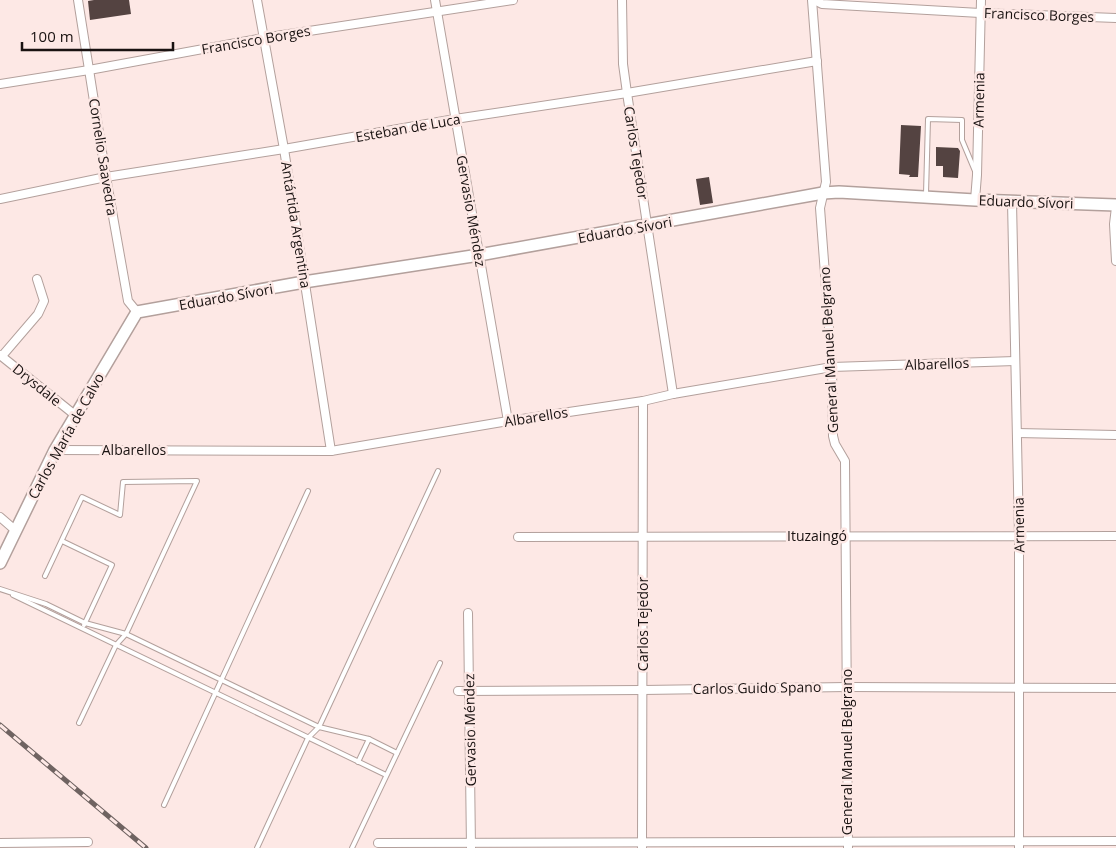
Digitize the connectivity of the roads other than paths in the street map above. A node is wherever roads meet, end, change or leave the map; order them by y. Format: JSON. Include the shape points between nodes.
{"nodes":[{"id":1,"x":78,"y":0,"type":"edge"},
{"id":2,"x":257,"y":0,"type":"edge"},
{"id":3,"x":435,"y":0,"type":"edge"},
{"id":4,"x":513,"y":0,"type":"edge"},
{"id":5,"x":622,"y":0,"type":"edge"},
{"id":6,"x":813,"y":0,"type":"edge"},
{"id":7,"x":981,"y":0,"type":"edge"},
{"id":8,"x":436,"y":11,"type":"junction"},
{"id":9,"x":980,"y":13,"type":"junction"},
{"id":10,"x":1116,"y":18,"type":"edge"},
{"id":11,"x":263,"y":38,"type":"junction"},
{"id":12,"x":817,"y":60,"type":"junction"},
{"id":13,"x":89,"y":70,"type":"junction"},
{"id":14,"x":0,"y":84,"type":"edge"},
{"id":15,"x":627,"y":93,"type":"junction"},
{"id":16,"x":455,"y":119,"type":"junction"},
{"id":17,"x":284,"y":149,"type":"junction"},
{"id":18,"x":977,"y":175,"type":"junction"},
{"id":19,"x":106,"y":177,"type":"junction"},
{"id":20,"x":824,"y":193,"type":"junction"},
{"id":21,"x":926,"y":197,"type":"junction"},
{"id":22,"x":0,"y":199,"type":"edge"},
{"id":23,"x":975,"y":200,"type":"junction"},
{"id":24,"x":1012,"y":202,"type":"junction"},
{"id":25,"x":1116,"y":206,"type":"edge"},
{"id":26,"x":647,"y":226,"type":"junction"},
{"id":27,"x":479,"y":255,"type":"junction"},
{"id":28,"x":1116,"y":261,"type":"edge"},
{"id":29,"x":37,"y":279,"type":"dead end"},
{"id":30,"x":304,"y":282,"type":"junction"},
{"id":31,"x":137,"y":312,"type":"junction"},
{"id":32,"x":1,"y":356,"type":"edge"},
{"id":33,"x":1016,"y":361,"type":"junction"},
{"id":34,"x":832,"y":367,"type":"junction"},
{"id":35,"x":673,"y":394,"type":"junction"},
{"id":36,"x":643,"y":401,"type":"junction"},
{"id":37,"x":75,"y":416,"type":"junction"},
{"id":38,"x":508,"y":421,"type":"junction"},
{"id":39,"x":1018,"y":433,"type":"junction"},
{"id":40,"x":1116,"y":435,"type":"edge"},
{"id":41,"x":55,"y":450,"type":"junction"},
{"id":42,"x":331,"y":451,"type":"junction"},
{"id":43,"x":438,"y":471,"type":"dead end"},
{"id":44,"x":308,"y":491,"type":"dead end"},
{"id":45,"x":0,"y":517,"type":"edge"},
{"id":46,"x":16,"y":530,"type":"junction"},
{"id":47,"x":1019,"y":535,"type":"junction"},
{"id":48,"x":518,"y":536,"type":"dead end"},
{"id":49,"x":846,"y":536,"type":"junction"},
{"id":50,"x":1116,"y":536,"type":"edge"},
{"id":51,"x":643,"y":537,"type":"junction"},
{"id":52,"x":62,"y":540,"type":"junction"},
{"id":53,"x":0,"y":562,"type":"edge"},
{"id":54,"x":46,"y":576,"type":"dead end"},
{"id":55,"x":0,"y":589,"type":"edge"},
{"id":56,"x":468,"y":613,"type":"dead end"},
{"id":57,"x":85,"y":623,"type":"junction"},
{"id":58,"x":82,"y":628,"type":"junction"},
{"id":59,"x":126,"y":634,"type":"junction"},
{"id":60,"x":116,"y":645,"type":"junction"},
{"id":61,"x":440,"y":663,"type":"dead end"},
{"id":62,"x":221,"y":680,"type":"junction"},
{"id":63,"x":847,"y":687,"type":"junction"},
{"id":64,"x":1019,"y":688,"type":"junction"},
{"id":65,"x":1116,"y":688,"type":"edge"},
{"id":66,"x":643,"y":690,"type":"junction"},
{"id":67,"x":458,"y":691,"type":"dead end"},
{"id":68,"x":470,"y":691,"type":"junction"},
{"id":69,"x":216,"y":693,"type":"junction"},
{"id":70,"x":80,"y":723,"type":"dead end"},
{"id":71,"x":319,"y":727,"type":"junction"},
{"id":72,"x":308,"y":738,"type":"junction"},
{"id":73,"x":369,"y":739,"type":"junction"},
{"id":74,"x":397,"y":752,"type":"junction"},
{"id":75,"x":358,"y":762,"type":"junction"},
{"id":76,"x":386,"y":776,"type":"junction"},
{"id":77,"x":164,"y":805,"type":"dead end"},
{"id":78,"x":1116,"y":841,"type":"edge"},
{"id":79,"x":88,"y":842,"type":"dead end"},
{"id":80,"x":0,"y":843,"type":"edge"},
{"id":81,"x":378,"y":843,"type":"dead end"},
{"id":82,"x":471,"y":845,"type":"edge"},
{"id":83,"x":642,"y":845,"type":"edge"},
{"id":84,"x":848,"y":845,"type":"edge"},
{"id":85,"x":1019,"y":845,"type":"edge"},
{"id":86,"x":257,"y":848,"type":"edge"},
{"id":87,"x":352,"y":848,"type":"edge"}],
"edges":[{"from":1,"to":13,"type":"street","name":"Cornelio Saavedra"},
{"from":2,"to":11,"type":"street","name":"Antártida Argentina"},
{"from":3,"to":8,"type":"street","name":"Gervasio Méndez"},
{"from":4,"to":8,"type":"street","name":"Francisco Borges"},
{"from":5,"to":15,"type":"street","name":"Carlos Tejedor"},
{"from":6,"to":9,"type":"street","name":"Francisco Borges","via":[[822,4]]},
{"from":6,"to":12,"type":"street","name":"General Manuel Belgrano"},
{"from":7,"to":9,"type":"street","name":"Armenia"},
{"from":8,"to":11,"type":"street","name":"Francisco Borges"},
{"from":8,"to":16,"type":"street","name":"Gervasio Méndez"},
{"from":9,"to":10,"type":"street","name":"Francisco Borges"},
{"from":9,"to":18,"type":"street","name":"Armenia"},
{"from":11,"to":13,"type":"street","name":"Francisco Borges"},
{"from":11,"to":17,"type":"street","name":"Antártida Argentina"},
{"from":12,"to":15,"type":"street","name":"Esteban de Luca"},
{"from":12,"to":20,"type":"street","name":"General Manuel Belgrano","via":[[826,182]]},
{"from":13,"to":14,"type":"street","name":"Francisco Borges"},
{"from":13,"to":19,"type":"street","name":"Cornelio Saavedra"},
{"from":15,"to":16,"type":"street","name":"Esteban de Luca"},
{"from":15,"to":26,"type":"street","name":"Carlos Tejedor"},
{"from":16,"to":17,"type":"street","name":"Esteban de Luca"},
{"from":16,"to":27,"type":"street","name":"Gervasio Méndez"},
{"from":17,"to":19,"type":"street","name":"Esteban de Luca"},
{"from":17,"to":30,"type":"street","name":"Antártida Argentina"},
{"from":18,"to":21,"type":"lane","via":[[962,140],[962,120],[928,118]]},
{"from":18,"to":23,"type":"street","name":"Armenia"},
{"from":19,"to":22,"type":"street","name":"Esteban de Luca"},
{"from":19,"to":31,"type":"street","name":"Cornelio Saavedra","via":[[128,301]]},
{"from":20,"to":21,"type":"street","name":"Eduardo Sívori"},
{"from":20,"to":26,"type":"street","name":"Eduardo Sívori"},
{"from":20,"to":34,"type":"street","name":"General Manuel Belgrano","via":[[820,208]]},
{"from":21,"to":23,"type":"street","name":"Eduardo Sívori"},
{"from":23,"to":24,"type":"street","name":"Eduardo Sívori"},
{"from":24,"to":25,"type":"street","name":"Eduardo Sívori"},
{"from":24,"to":33,"type":"street","name":"Armenia"},
{"from":25,"to":28,"type":"street"},
{"from":26,"to":27,"type":"street","name":"Eduardo Sívori"},
{"from":26,"to":35,"type":"street","name":"Carlos Tejedor"},
{"from":27,"to":30,"type":"street","name":"Eduardo Sívori"},
{"from":27,"to":38,"type":"street","name":"Gervasio Méndez"},
{"from":29,"to":32,"type":"street","via":[[44,301],[38,314]]},
{"from":30,"to":31,"type":"street","name":"Eduardo Sívori"},
{"from":30,"to":42,"type":"street","name":"Antártida Argentina"},
{"from":31,"to":37,"type":"street","name":"Carlos María de Calvo"},
{"from":32,"to":37,"type":"street","name":"Drysdale"},
{"from":33,"to":34,"type":"street","name":"Albarellos"},
{"from":33,"to":39,"type":"street","name":"Armenia"},
{"from":34,"to":35,"type":"street","name":"Albarellos"},
{"from":34,"to":49,"type":"street","name":"General Manuel Belgrano","via":[[833,436],[846,461]]},
{"from":35,"to":36,"type":"street","name":"Albarellos"},
{"from":36,"to":38,"type":"street","name":"Albarellos"},
{"from":36,"to":51,"type":"street","name":"Carlos Tejedor"},
{"from":37,"to":41,"type":"street","name":"Carlos María de Calvo"},
{"from":38,"to":42,"type":"street","name":"Albarellos"},
{"from":39,"to":40,"type":"street"},
{"from":39,"to":47,"type":"street","name":"Armenia"},
{"from":41,"to":42,"type":"street","name":"Albarellos"},
{"from":41,"to":46,"type":"street","name":"Carlos María de Calvo"},
{"from":43,"to":71,"type":"lane"},
{"from":44,"to":62,"type":"lane"},
{"from":45,"to":46,"type":"street"},
{"from":46,"to":53,"type":"street","name":"Carlos María de Calvo"},
{"from":47,"to":49,"type":"street","name":"Ituzaingó"},
{"from":47,"to":50,"type":"street","name":"Ituzaingó"},
{"from":47,"to":64,"type":"street","name":"Armenia"},
{"from":48,"to":51,"type":"street","name":"Ituzaingó"},
{"from":49,"to":51,"type":"street","name":"Ituzaingó"},
{"from":49,"to":63,"type":"street","name":"General Manuel Belgrano"},
{"from":51,"to":66,"type":"street","name":"Carlos Tejedor"},
{"from":52,"to":54,"type":"lane"},
{"from":52,"to":57,"type":"lane","via":[[112,565]]},
{"from":52,"to":59,"type":"lane","via":[[82,496],[120,515],[123,482],[197,481]]},
{"from":55,"to":57,"type":"lane","via":[[46,604]]},
{"from":55,"to":58,"type":"lane"},
{"from":56,"to":68,"type":"street","name":"Gervasio Méndez"},
{"from":57,"to":58,"type":"lane"},
{"from":57,"to":59,"type":"lane"},
{"from":58,"to":60,"type":"lane"},
{"from":59,"to":60,"type":"lane"},
{"from":59,"to":62,"type":"lane"},
{"from":60,"to":69,"type":"lane"},
{"from":60,"to":70,"type":"lane"},
{"from":61,"to":74,"type":"lane"},
{"from":62,"to":69,"type":"lane"},
{"from":62,"to":71,"type":"lane"},
{"from":63,"to":64,"type":"street","name":"Carlos Guido Spano"},
{"from":63,"to":66,"type":"street","name":"Carlos Guido Spano"},
{"from":63,"to":84,"type":"street","name":"General Manuel Belgrano"},
{"from":64,"to":65,"type":"street","name":"Carlos Guido Spano"},
{"from":64,"to":85,"type":"street","name":"Armenia"},
{"from":66,"to":68,"type":"street","name":"Carlos Guido Spano"},
{"from":66,"to":83,"type":"street","name":"Carlos Tejedor"},
{"from":67,"to":68,"type":"street","name":"Carlos Guido Spano"},
{"from":68,"to":82,"type":"street","name":"Gervasio Méndez"},
{"from":69,"to":72,"type":"lane"},
{"from":69,"to":77,"type":"lane"},
{"from":71,"to":72,"type":"lane"},
{"from":71,"to":73,"type":"lane"},
{"from":72,"to":75,"type":"lane"},
{"from":72,"to":86,"type":"lane"},
{"from":73,"to":74,"type":"lane"},
{"from":73,"to":75,"type":"lane"},
{"from":74,"to":76,"type":"lane"},
{"from":75,"to":76,"type":"lane"},
{"from":76,"to":87,"type":"lane"},
{"from":78,"to":85,"type":"street"},
{"from":79,"to":80,"type":"street"},
{"from":81,"to":82,"type":"street"},
{"from":82,"to":83,"type":"street"},
{"from":83,"to":84,"type":"street"},
{"from":84,"to":85,"type":"street"}]}
